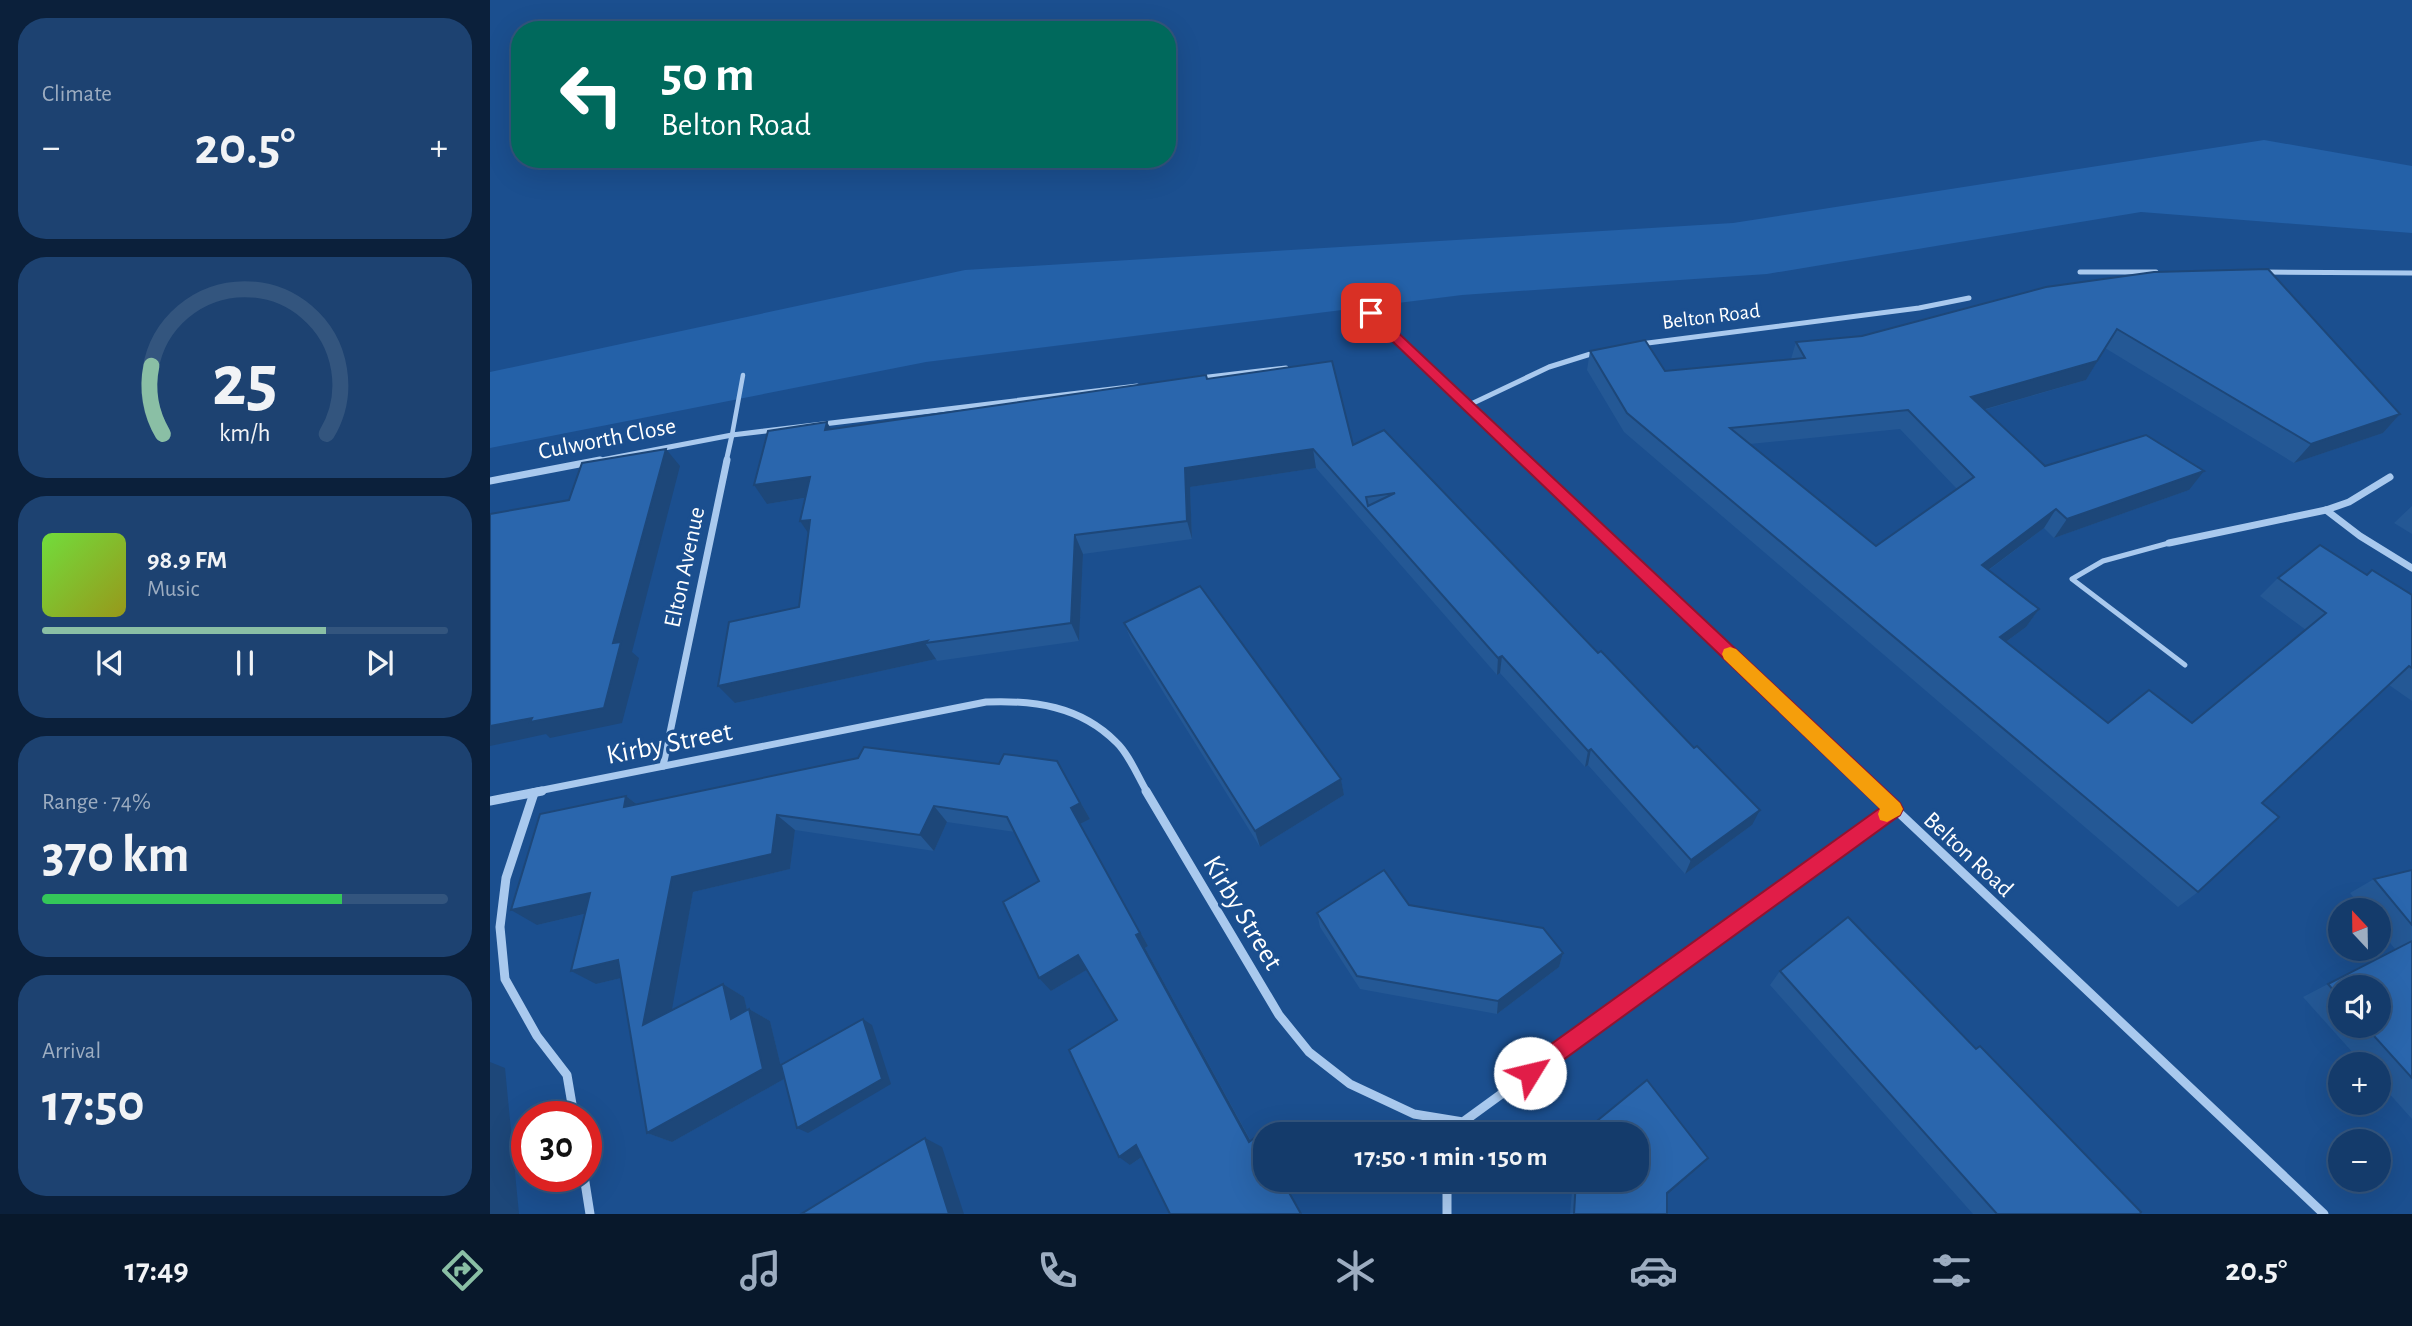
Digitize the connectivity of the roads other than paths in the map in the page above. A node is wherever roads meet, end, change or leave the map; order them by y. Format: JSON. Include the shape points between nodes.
{"nodes":[{"id":1,"x":2080,"y":272,"type":"dead end"},
{"id":2,"x":2163,"y":272,"type":"edge"},
{"id":3,"x":2260,"y":272,"type":"edge"},
{"id":4,"x":2412,"y":273,"type":"edge"},
{"id":5,"x":1969,"y":298,"type":"dead end"},
{"id":6,"x":1371,"y":313,"type":"dead end"},
{"id":7,"x":1631,"y":345,"type":"edge"},
{"id":8,"x":1609,"y":349,"type":"edge"},
{"id":9,"x":1291,"y":367,"type":"edge"},
{"id":10,"x":743,"y":376,"type":"dead end"},
{"id":11,"x":1194,"y":379,"type":"edge"},
{"id":12,"x":1152,"y":384,"type":"edge"},
{"id":13,"x":1469,"y":405,"type":"junction"},
{"id":14,"x":732,"y":435,"type":"junction"},
{"id":15,"x":2390,"y":477,"type":"dead end"},
{"id":16,"x":490,"y":481,"type":"edge"},
{"id":17,"x":2326,"y":510,"type":"junction"},
{"id":18,"x":2169,"y":542,"type":"joint"},
{"id":19,"x":2412,"y":568,"type":"edge"},
{"id":20,"x":2185,"y":665,"type":"dead end"},
{"id":21,"x":663,"y":766,"type":"junction"},
{"id":22,"x":534,"y":793,"type":"junction"},
{"id":23,"x":490,"y":802,"type":"edge"},
{"id":24,"x":1894,"y":809,"type":"junction"},
{"id":25,"x":571,"y":1101,"type":"edge"},
{"id":26,"x":1463,"y":1122,"type":"joint"},
{"id":27,"x":587,"y":1192,"type":"edge"},
{"id":28,"x":1447,"y":1192,"type":"edge"},
{"id":29,"x":590,"y":1214,"type":"edge"},
{"id":30,"x":1447,"y":1214,"type":"edge"},
{"id":31,"x":2324,"y":1214,"type":"edge"}],
"edges":[{"from":1,"to":2,"type":"street"},
{"from":3,"to":4,"type":"street"},
{"from":5,"to":7,"type":"street","name":"Belton Road"},
{"from":6,"to":13,"type":"street","name":"Belton Road"},
{"from":8,"to":13,"type":"street","via":[[1572,358]]},
{"from":9,"to":11,"type":"street"},
{"from":10,"to":14,"type":"lane","name":"Elton Avenue"},
{"from":12,"to":14,"type":"street","name":"Culworth Close"},
{"from":13,"to":24,"type":"street","name":"Belton Road"},
{"from":14,"to":16,"type":"street","name":"Culworth Close"},
{"from":14,"to":21,"type":"street","name":"Elton Avenue"},
{"from":15,"to":17,"type":"street"},
{"from":17,"to":18,"type":"street"},
{"from":17,"to":19,"type":"street"},
{"from":18,"to":20,"type":"lane","via":[[2103,561],[2072,579]]},
{"from":21,"to":22,"type":"street","name":"Kirby Street"},
{"from":21,"to":26,"type":"street","name":"Kirby Street","via":[[986,702],[1018,700],[1068,709],[1089,719],[1118,743],[1279,1016],[1309,1052],[1350,1084],[1414,1114]]},
{"from":22,"to":23,"type":"street","name":"Kirby Street"},
{"from":22,"to":25,"type":"street","via":[[506,878],[500,928],[505,979],[537,1036],[567,1075]]},
{"from":24,"to":26,"type":"street"},
{"from":24,"to":31,"type":"street","name":"Belton Road"},
{"from":27,"to":29,"type":"street"},
{"from":28,"to":30,"type":"street"}]}
